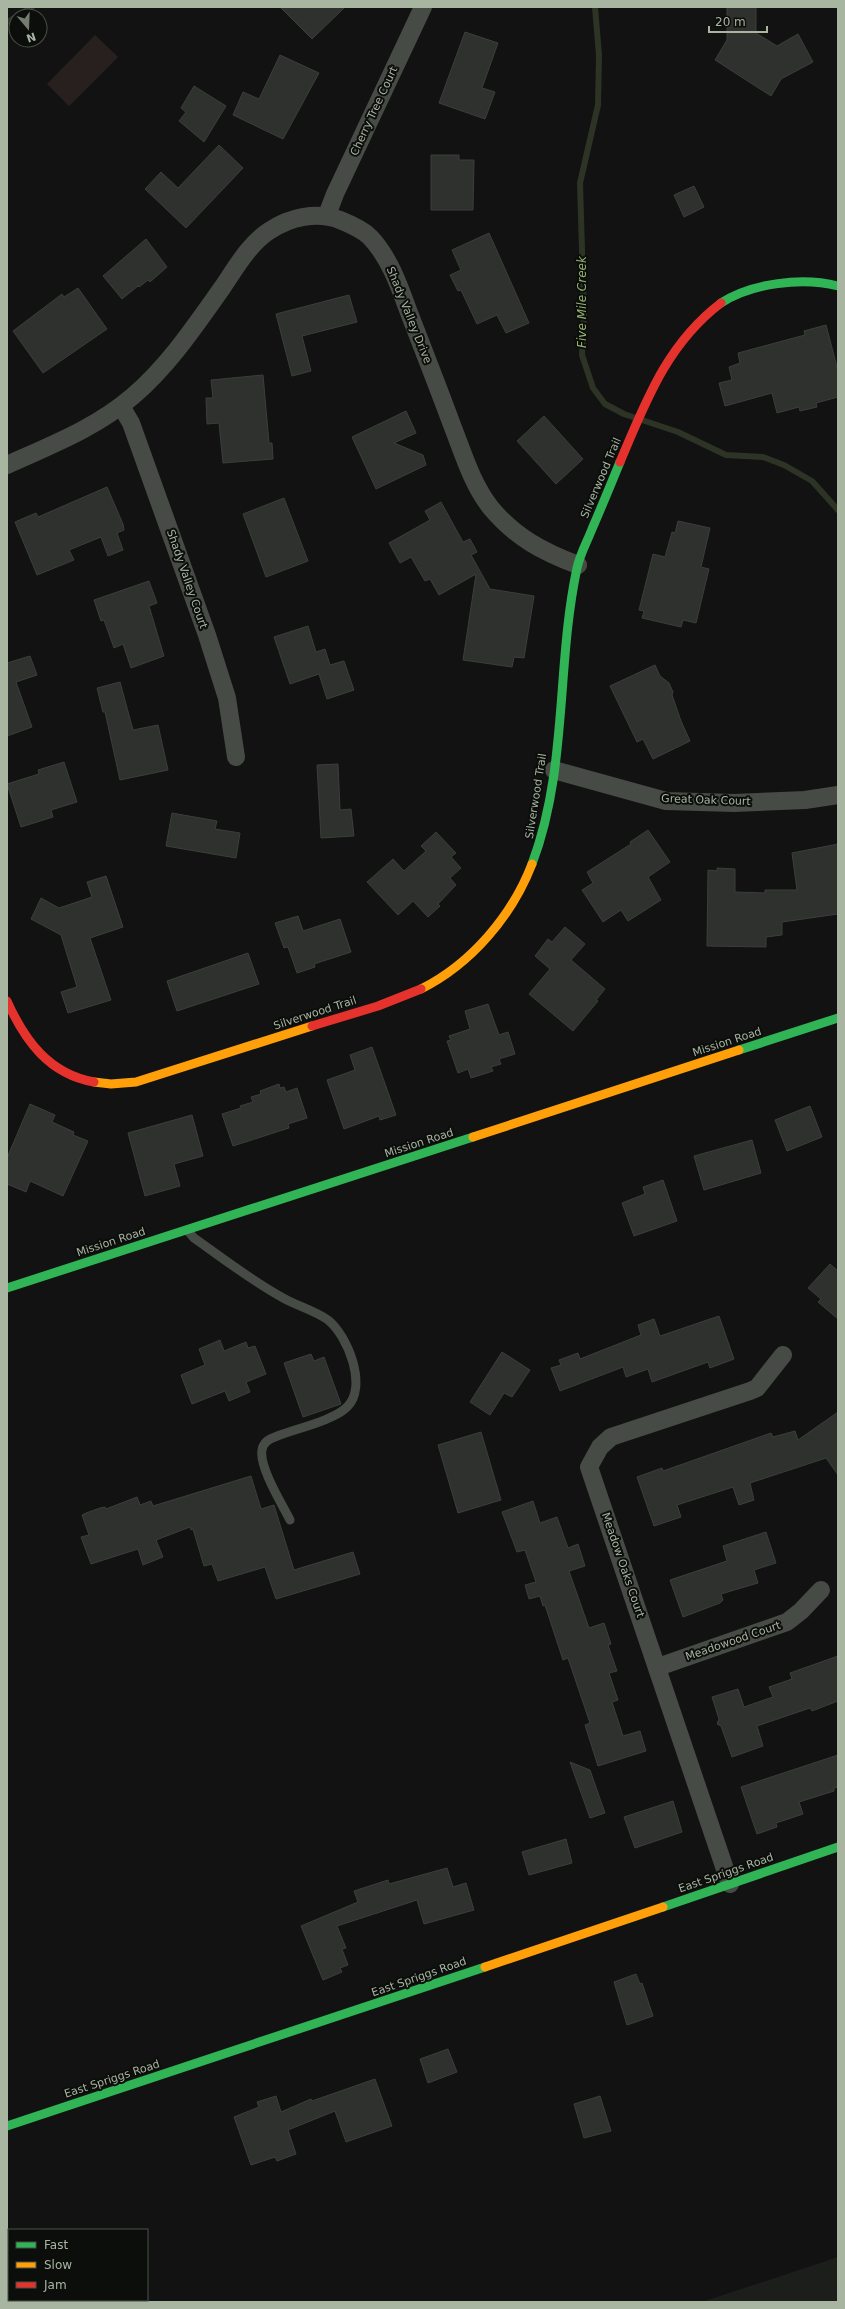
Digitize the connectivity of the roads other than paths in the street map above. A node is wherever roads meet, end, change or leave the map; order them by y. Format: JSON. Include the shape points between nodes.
{"nodes":[{"id":1,"x":423,"y":7,"type":"edge"},
{"id":2,"x":327,"y":215,"type":"junction"},
{"id":3,"x":838,"y":286,"type":"edge"},
{"id":4,"x":121,"y":406,"type":"junction"},
{"id":5,"x":7,"y":465,"type":"edge"},
{"id":6,"x":578,"y":565,"type":"junction"},
{"id":7,"x":236,"y":757,"type":"dead end"},
{"id":8,"x":554,"y":770,"type":"junction"},
{"id":9,"x":838,"y":795,"type":"edge"},
{"id":10,"x":7,"y":1001,"type":"edge"},
{"id":11,"x":838,"y":1018,"type":"edge"},
{"id":12,"x":187,"y":1230,"type":"junction"},
{"id":13,"x":7,"y":1288,"type":"edge"},
{"id":14,"x":783,"y":1355,"type":"dead end"},
{"id":15,"x":290,"y":1520,"type":"dead end"},
{"id":16,"x":821,"y":1590,"type":"dead end"},
{"id":17,"x":658,"y":1667,"type":"junction"},
{"id":18,"x":838,"y":1847,"type":"edge"},
{"id":19,"x":730,"y":1884,"type":"junction"},
{"id":20,"x":7,"y":2126,"type":"edge"}],
"edges":[{"from":1,"to":2,"type":"street","name":"Cherry Tree Court","via":[[334,194]]},
{"from":2,"to":4,"type":"street","via":[[283,223],[260,238],[245,254],[170,359]]},
{"from":2,"to":6,"type":"street","name":"Shady Valley Drive","via":[[358,229],[382,252],[399,286],[470,472],[490,506],[527,542]]},
{"from":3,"to":6,"type":"street","name":"Silverwood Trail","via":[[823,283],[773,284],[731,296],[699,319],[686,332],[671,353],[654,388]]},
{"from":4,"to":5,"type":"street","via":[[83,431]]},
{"from":4,"to":7,"type":"street","name":"Shady Valley Court","via":[[133,431],[207,635],[227,698]]},
{"from":6,"to":8,"type":"street","name":"Silverwood Trail","via":[[568,620]]},
{"from":8,"to":9,"type":"street","name":"Great Oak Court","via":[[666,801],[734,803],[805,800]]},
{"from":8,"to":10,"type":"street","name":"Silverwood Trail","via":[[540,845],[521,891],[504,916],[463,961],[447,973],[391,1001],[136,1082],[103,1083],[76,1077],[44,1059],[17,1026]]},
{"from":11,"to":12,"type":"street","name":"Mission Road"},
{"from":12,"to":13,"type":"street","name":"Mission Road"},
{"from":12,"to":15,"type":"lane","via":[[194,1238],[262,1286],[328,1320],[340,1333],[353,1360],[357,1383],[356,1395],[347,1407],[336,1414],[275,1436],[267,1440],[262,1448],[269,1476]]},
{"from":14,"to":17,"type":"street","name":"Meadow Oaks Court","via":[[757,1388],[611,1437],[600,1447],[591,1461],[589,1467]]},
{"from":16,"to":17,"type":"street","name":"Meadowood Court","via":[[787,1622]]},
{"from":17,"to":19,"type":"street","name":"Meadow Oaks Court"},
{"from":18,"to":19,"type":"street","name":"East Spriggs Road"},
{"from":19,"to":20,"type":"street","name":"East Spriggs Road","via":[[304,2029]]}]}
